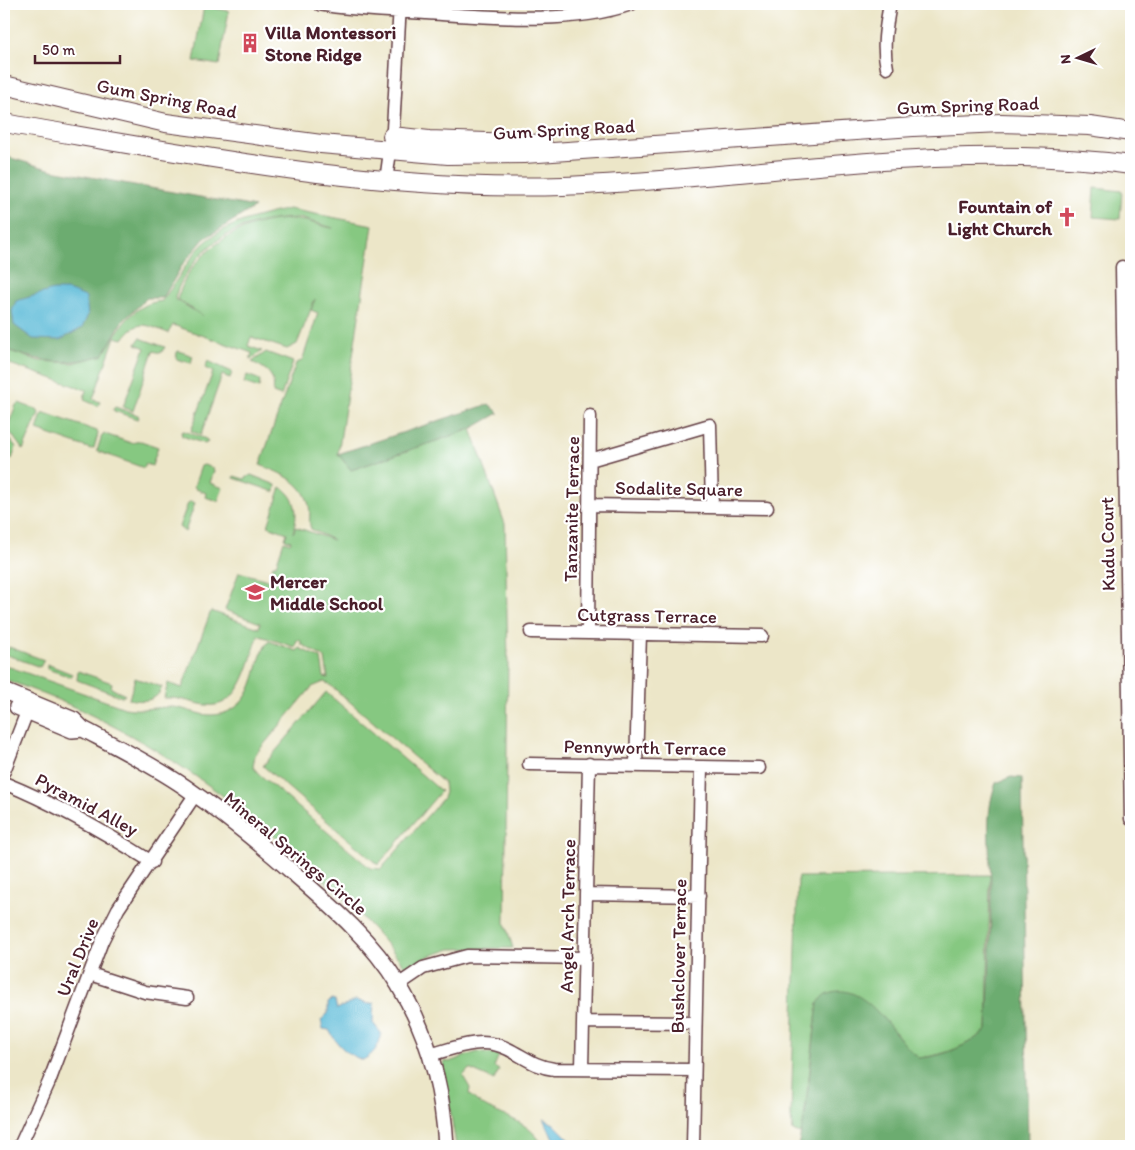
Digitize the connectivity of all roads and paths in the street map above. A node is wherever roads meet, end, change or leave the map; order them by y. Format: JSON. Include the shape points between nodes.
{"nodes":[{"id":1,"x":319,"y":4,"type":"edge"},
{"id":2,"x":632,"y":4,"type":"edge"},
{"id":3,"x":890,"y":4,"type":"edge"},
{"id":4,"x":400,"y":8,"type":"edge"},
{"id":5,"x":579,"y":9,"type":"edge"},
{"id":6,"x":887,"y":68,"type":"dead end"},
{"id":7,"x":4,"y":85,"type":"edge"},
{"id":8,"x":4,"y":122,"type":"edge"},
{"id":9,"x":1131,"y":132,"type":"edge"},
{"id":10,"x":391,"y":144,"type":"junction"},
{"id":11,"x":1131,"y":166,"type":"edge"},
{"id":12,"x":386,"y":181,"type":"junction"},
{"id":13,"x":1122,"y":267,"type":"dead end"},
{"id":14,"x":590,"y":416,"type":"dead end"},
{"id":15,"x":590,"y":460,"type":"junction"},
{"id":16,"x":590,"y":505,"type":"junction"},
{"id":17,"x":712,"y":507,"type":"junction"},
{"id":18,"x":767,"y":508,"type":"dead end"},
{"id":19,"x":531,"y":632,"type":"dead end"},
{"id":20,"x":588,"y":633,"type":"junction"},
{"id":21,"x":640,"y":634,"type":"junction"},
{"id":22,"x":1129,"y":634,"type":"edge"},
{"id":23,"x":762,"y":636,"type":"dead end"},
{"id":24,"x":4,"y":691,"type":"edge"},
{"id":25,"x":4,"y":702,"type":"edge"},
{"id":26,"x":29,"y":706,"type":"junction"},
{"id":27,"x":529,"y":764,"type":"dead end"},
{"id":28,"x":589,"y":764,"type":"junction"},
{"id":29,"x":636,"y":765,"type":"junction"},
{"id":30,"x":701,"y":767,"type":"junction"},
{"id":31,"x":759,"y":768,"type":"dead end"},
{"id":32,"x":4,"y":771,"type":"edge"},
{"id":33,"x":4,"y":783,"type":"edge"},
{"id":34,"x":196,"y":795,"type":"junction"},
{"id":35,"x":1131,"y":819,"type":"edge"},
{"id":36,"x":152,"y":862,"type":"junction"},
{"id":37,"x":587,"y":894,"type":"junction"},
{"id":38,"x":699,"y":896,"type":"junction"},
{"id":39,"x":585,"y":958,"type":"junction"},
{"id":40,"x":90,"y":974,"type":"junction"},
{"id":41,"x":398,"y":985,"type":"junction"},
{"id":42,"x":187,"y":998,"type":"dead end"},
{"id":43,"x":584,"y":1022,"type":"junction"},
{"id":44,"x":696,"y":1024,"type":"junction"},
{"id":45,"x":430,"y":1055,"type":"junction"},
{"id":46,"x":582,"y":1068,"type":"junction"},
{"id":47,"x":694,"y":1070,"type":"junction"},
{"id":48,"x":21,"y":1146,"type":"edge"},
{"id":49,"x":446,"y":1146,"type":"edge"},
{"id":50,"x":693,"y":1146,"type":"edge"}],
"edges":[{"from":1,"to":4,"type":"street"},
{"from":2,"to":5,"type":"street","via":[[605,11]]},
{"from":3,"to":6,"type":"street","via":[[884,38]]},
{"from":4,"to":5,"type":"street","via":[[503,18]]},
{"from":4,"to":10,"type":"street"},
{"from":7,"to":10,"type":"main road","name":"Gum Spring Road","via":[[166,122]]},
{"from":8,"to":12,"type":"main road","via":[[260,165]]},
{"from":9,"to":10,"type":"main road","name":"Gum Spring Road","via":[[1090,126],[1001,123],[524,154],[448,155]]},
{"from":10,"to":12,"type":"street"},
{"from":11,"to":12,"type":"main road","via":[[1090,160],[985,157],[565,186]]},
{"from":13,"to":22,"type":"street","name":"Kudu Court"},
{"from":14,"to":15,"type":"street","name":"Tanzanite Terrace"},
{"from":15,"to":16,"type":"street","name":"Tanzanite Terrace"},
{"from":15,"to":17,"type":"street","via":[[710,425]]},
{"from":16,"to":17,"type":"street","name":"Sodalite Square"},
{"from":16,"to":20,"type":"street","name":"Tanzanite Terrace"},
{"from":17,"to":18,"type":"street","name":"Sodalite Square"},
{"from":19,"to":20,"type":"street","name":"Cutgrass Terrace"},
{"from":20,"to":21,"type":"street","name":"Cutgrass Terrace"},
{"from":21,"to":23,"type":"street","name":"Cutgrass Terrace"},
{"from":21,"to":29,"type":"street"},
{"from":22,"to":35,"type":"street","name":"Kudu Court"},
{"from":24,"to":26,"type":"street","name":"Mineral Springs Circle"},
{"from":25,"to":26,"type":"street","name":"Mineral Springs Circle"},
{"from":26,"to":32,"type":"street"},
{"from":26,"to":34,"type":"street","name":"Mineral Springs Circle","via":[[72,730],[83,729]]},
{"from":27,"to":28,"type":"street","name":"Pennyworth Terrace"},
{"from":28,"to":29,"type":"street","name":"Pennyworth Terrace"},
{"from":28,"to":37,"type":"street","name":"Angel Arch Terrace"},
{"from":29,"to":30,"type":"street","name":"Pennyworth Terrace"},
{"from":30,"to":31,"type":"street","name":"Pennyworth Terrace"},
{"from":30,"to":38,"type":"street","name":"Bushclover Terrace"},
{"from":33,"to":36,"type":"street","name":"Pyramid Alley","via":[[96,827]]},
{"from":34,"to":36,"type":"street","name":"Ural Drive","via":[[166,836]]},
{"from":34,"to":41,"type":"street","name":"Mineral Springs Circle","via":[[344,917],[373,948]]},
{"from":36,"to":40,"type":"street","name":"Ural Drive","via":[[118,909]]},
{"from":37,"to":38,"type":"street"},
{"from":37,"to":39,"type":"street","name":"Angel Arch Terrace"},
{"from":38,"to":44,"type":"street","name":"Bushclover Terrace"},
{"from":39,"to":41,"type":"street","via":[[467,956],[423,968]]},
{"from":39,"to":43,"type":"street","name":"Angel Arch Terrace"},
{"from":40,"to":42,"type":"street","via":[[145,992]]},
{"from":40,"to":48,"type":"street","name":"Ural Drive"},
{"from":41,"to":45,"type":"street","name":"Mineral Springs Circle"},
{"from":43,"to":44,"type":"street"},
{"from":43,"to":46,"type":"street","name":"Angel Arch Terrace"},
{"from":44,"to":47,"type":"street","name":"Bushclover Terrace"},
{"from":45,"to":46,"type":"street","via":[[473,1042],[487,1042],[539,1066]]},
{"from":45,"to":49,"type":"street","name":"Mineral Springs Circle","via":[[442,1103]]},
{"from":46,"to":47,"type":"street"},
{"from":47,"to":50,"type":"street","name":"Bushclover Terrace"}]}
